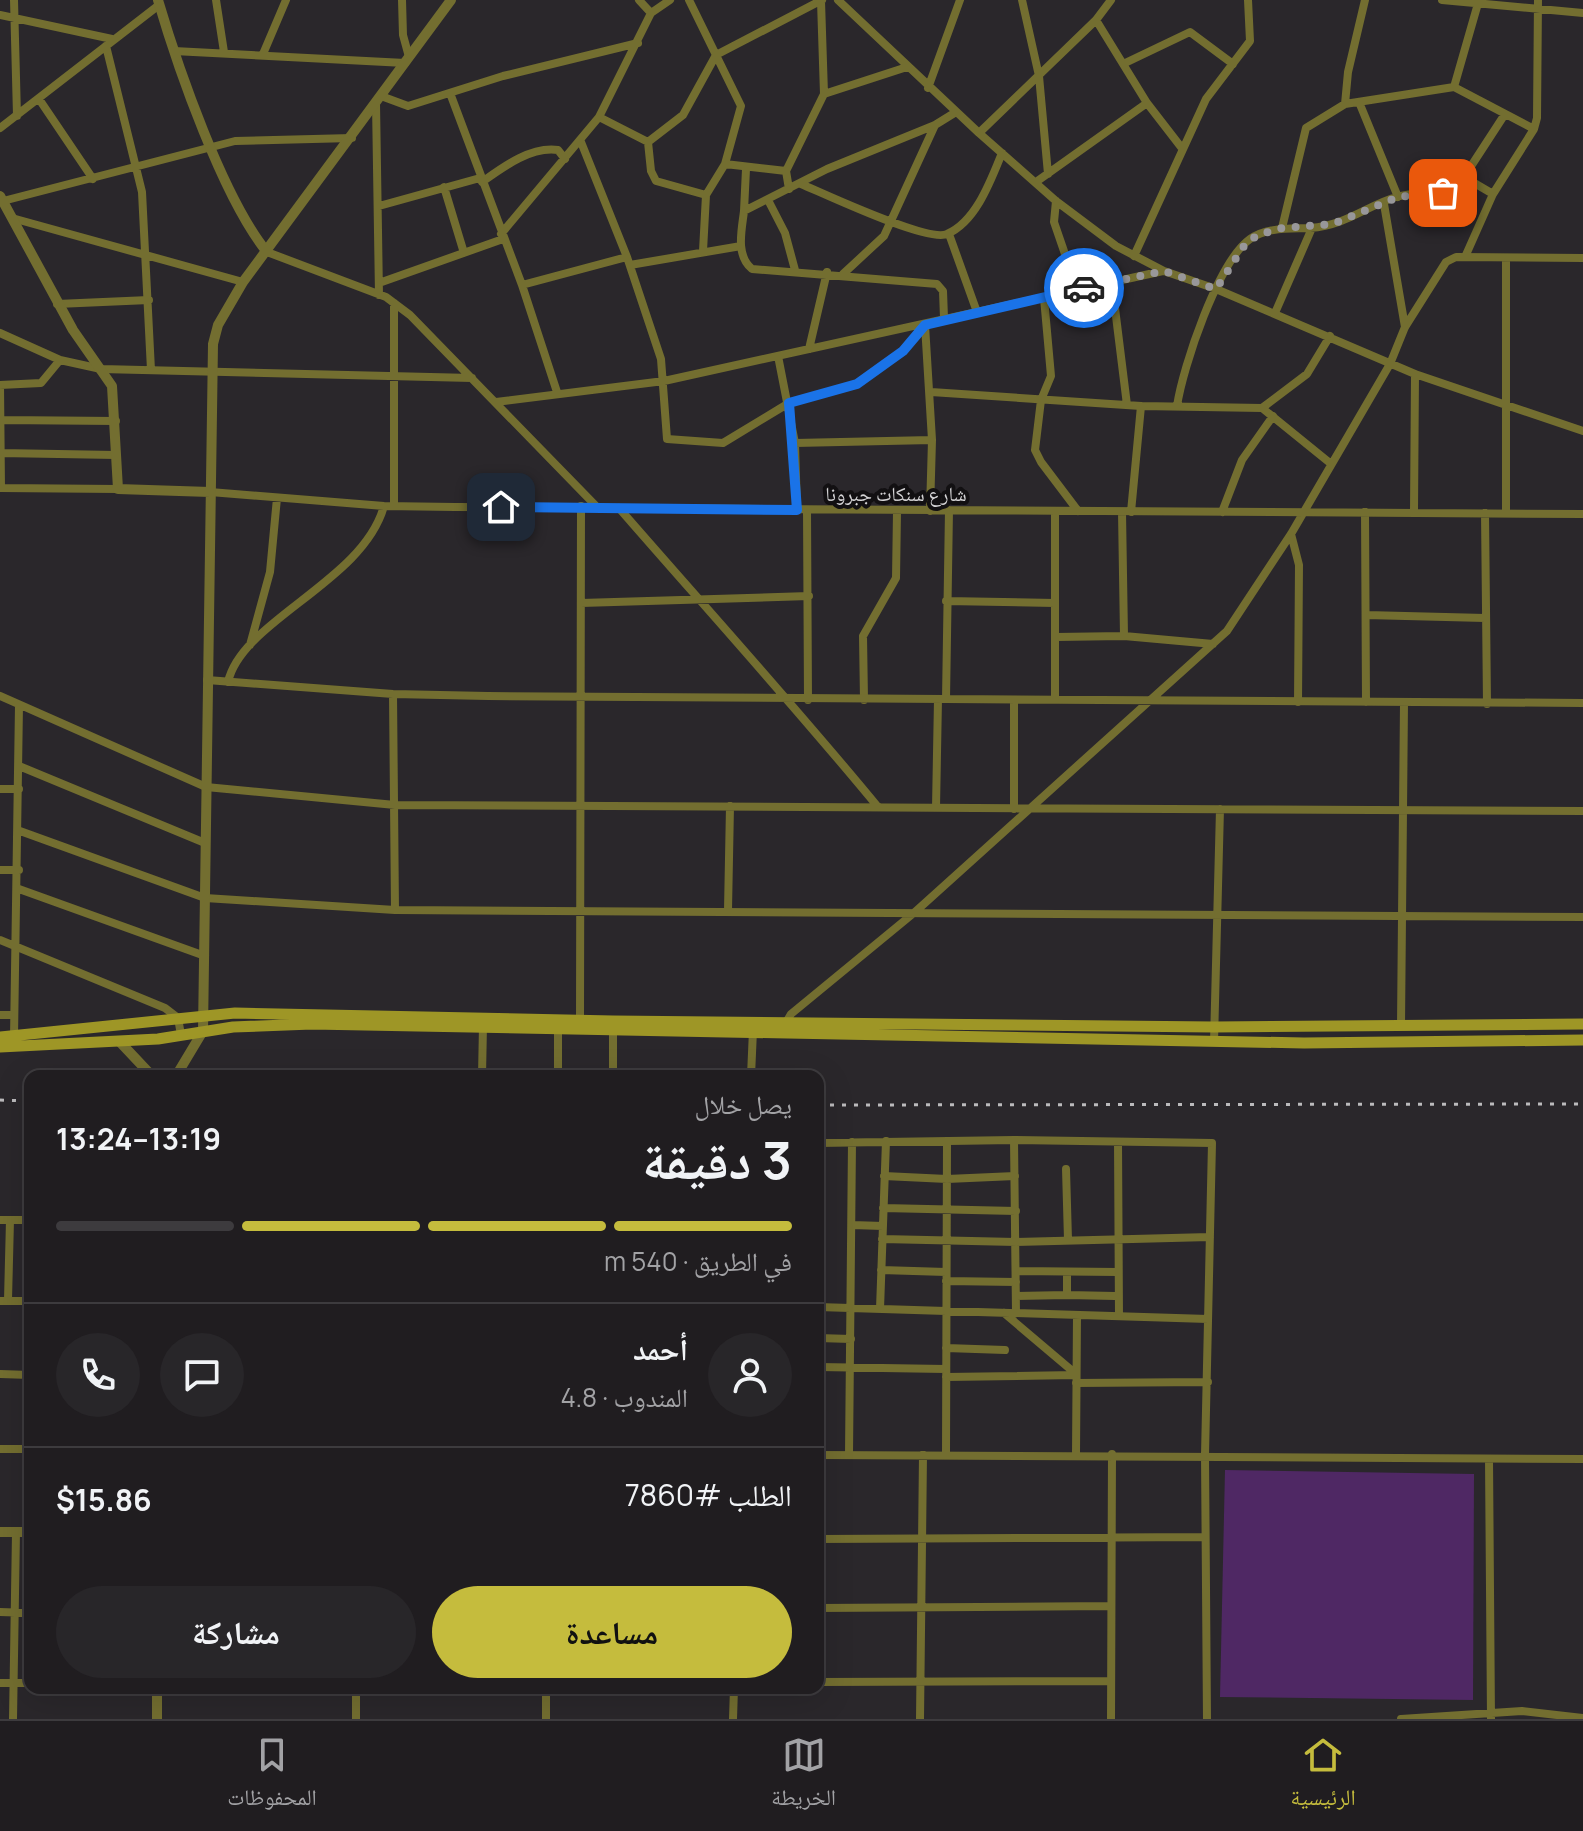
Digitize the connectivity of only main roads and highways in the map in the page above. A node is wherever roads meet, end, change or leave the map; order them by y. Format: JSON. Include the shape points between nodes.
{"nodes":[{"id":1,"x":483,"y":1022,"type":"junction"},
{"id":2,"x":1583,"y":1024,"type":"edge"},
{"id":3,"x":0,"y":1037,"type":"edge"},
{"id":4,"x":52,"y":1038,"type":"junction"},
{"id":5,"x":1583,"y":1040,"type":"edge"},
{"id":6,"x":0,"y":1047,"type":"edge"}],
"edges":[{"from":1,"to":2,"type":"main road"},
{"from":1,"to":4,"type":"main road","via":[[291,1025],[119,1041]]},
{"from":1,"to":4,"type":"main road","via":[[204,1014]]},
{"from":1,"to":5,"type":"main road","via":[[782,1035],[1214,1042]]},
{"from":3,"to":4,"type":"main road"},
{"from":4,"to":6,"type":"main road"}]}
